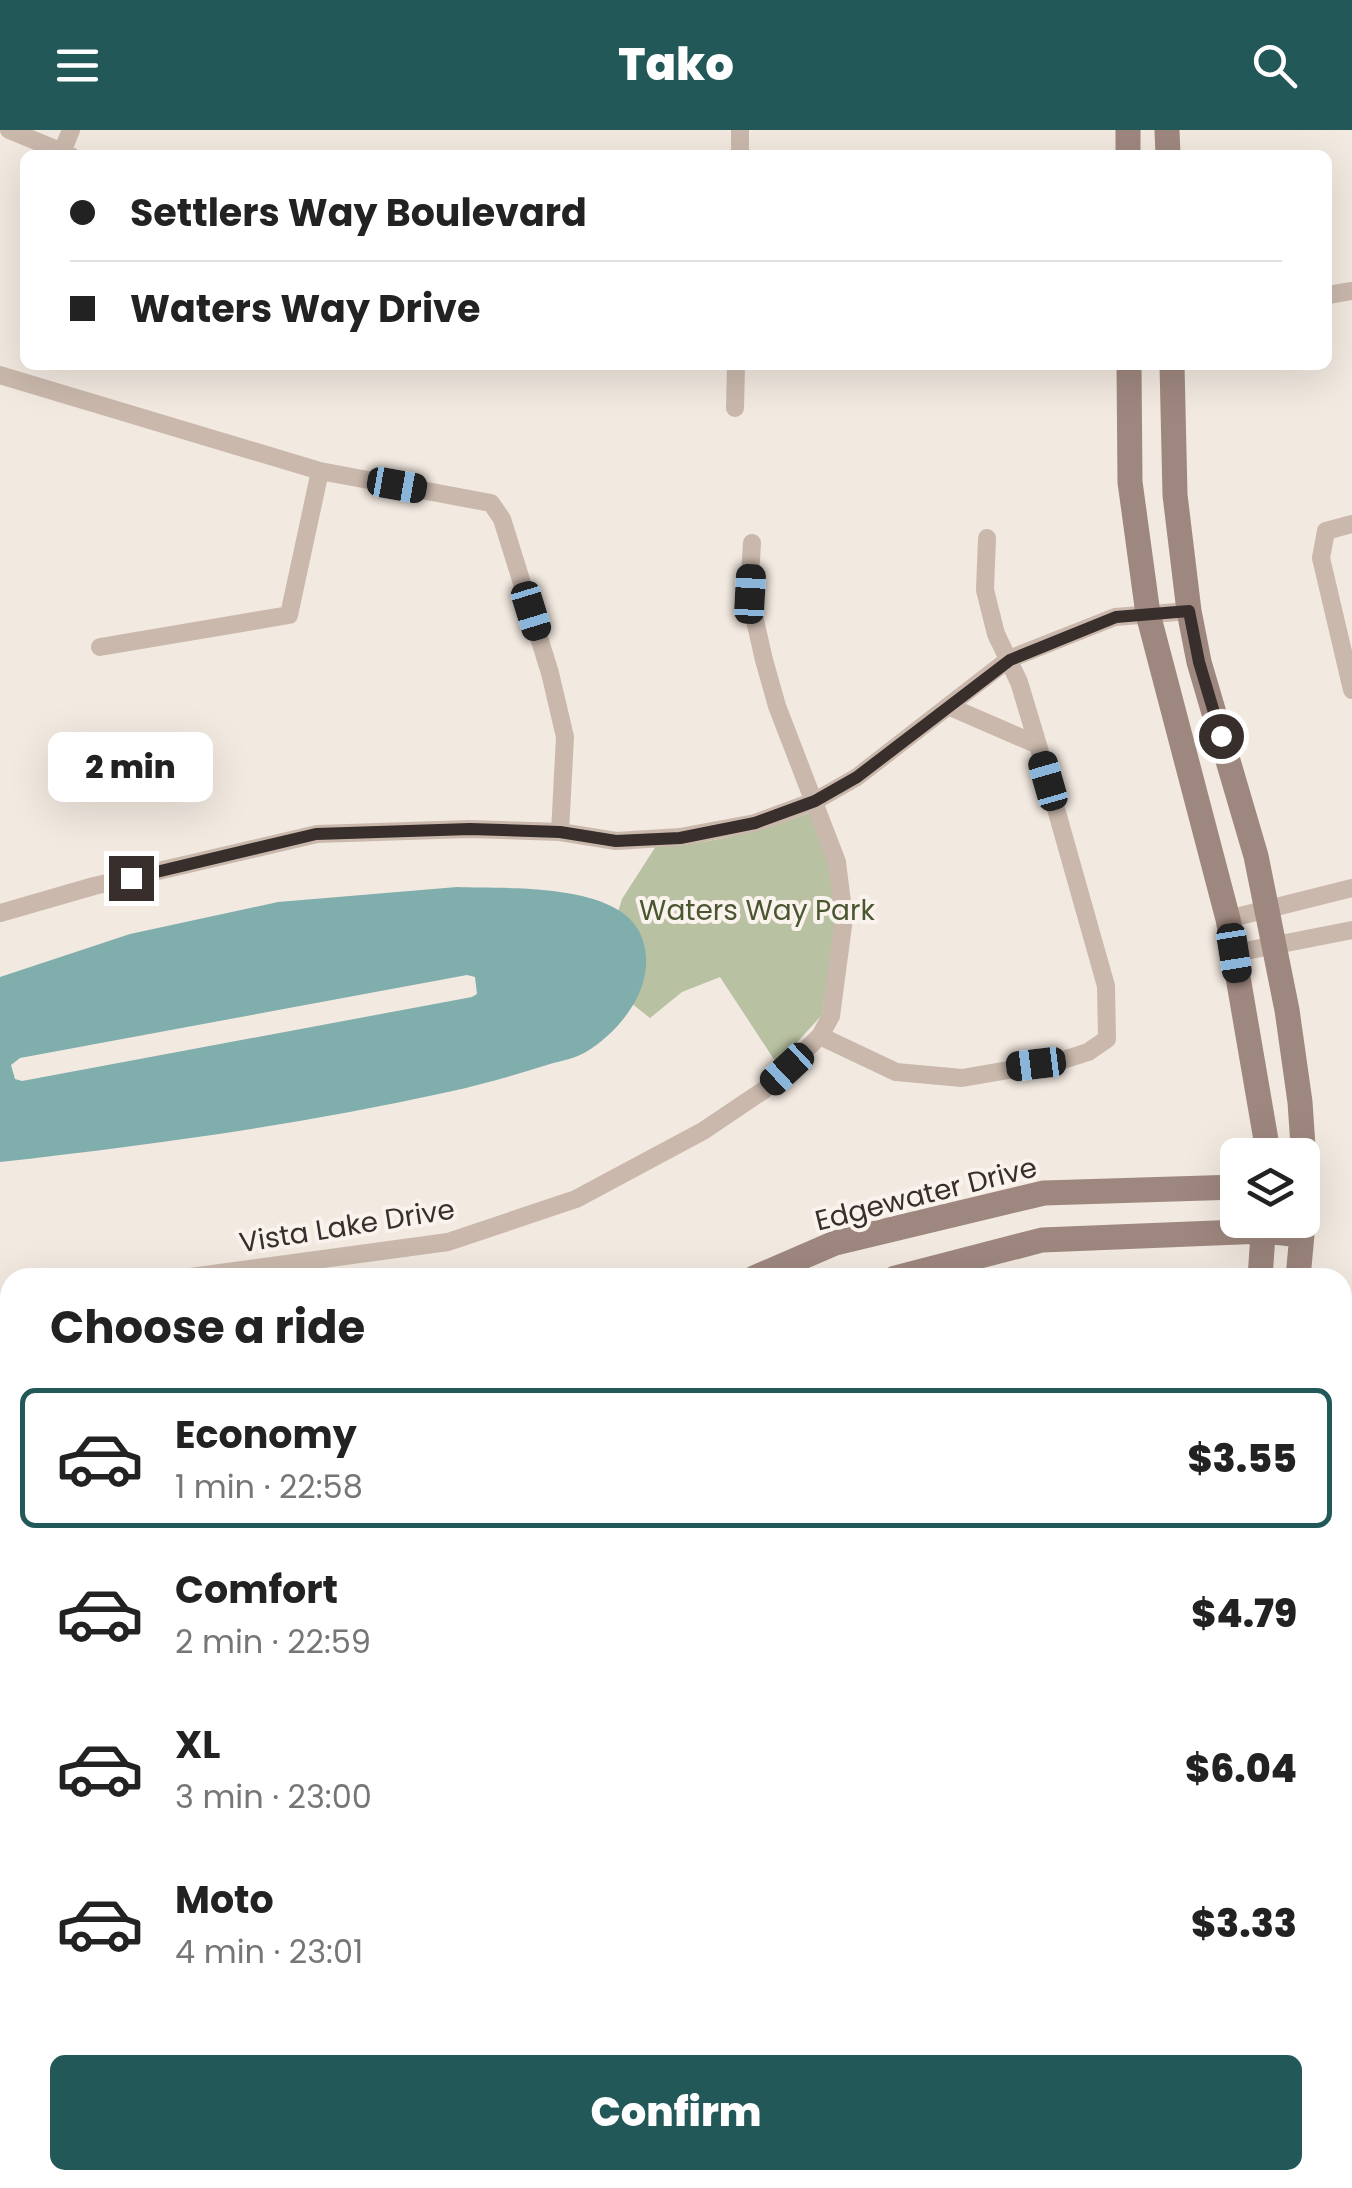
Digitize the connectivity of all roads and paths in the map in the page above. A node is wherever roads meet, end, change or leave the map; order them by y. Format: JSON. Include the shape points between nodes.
{"nodes":[{"id":1,"x":9,"y":130,"type":"edge"},
{"id":2,"x":59,"y":150,"type":"edge"},
{"id":3,"x":736,"y":370,"type":"edge"},
{"id":4,"x":1130,"y":370,"type":"edge"},
{"id":5,"x":1172,"y":370,"type":"edge"},
{"id":6,"x":0,"y":375,"type":"edge"},
{"id":7,"x":735,"y":408,"type":"dead end"},
{"id":8,"x":320,"y":471,"type":"junction"},
{"id":9,"x":1352,"y":524,"type":"edge"},
{"id":10,"x":987,"y":538,"type":"dead end"},
{"id":11,"x":752,"y":544,"type":"dead end"},
{"id":12,"x":1189,"y":611,"type":"junction"},
{"id":13,"x":1148,"y":614,"type":"junction"},
{"id":14,"x":100,"y":648,"type":"dead end"},
{"id":15,"x":1010,"y":660,"type":"junction"},
{"id":16,"x":1352,"y":690,"type":"edge"},
{"id":17,"x":948,"y":706,"type":"junction"},
{"id":18,"x":1038,"y":746,"type":"junction"},
{"id":19,"x":815,"y":801,"type":"junction"},
{"id":20,"x":560,"y":832,"type":"junction"},
{"id":21,"x":1352,"y":888,"type":"edge"},
{"id":22,"x":1265,"y":910,"type":"junction"},
{"id":23,"x":0,"y":913,"type":"edge"},
{"id":24,"x":1228,"y":919,"type":"junction"},
{"id":25,"x":1352,"y":930,"type":"edge"},
{"id":26,"x":1273,"y":945,"type":"junction"},
{"id":27,"x":1234,"y":953,"type":"junction"},
{"id":28,"x":820,"y":1036,"type":"junction"},
{"id":29,"x":1266,"y":1138,"type":"edge"},
{"id":30,"x":1302,"y":1138,"type":"edge"},
{"id":31,"x":1220,"y":1188,"type":"edge"},
{"id":32,"x":1220,"y":1229,"type":"edge"},
{"id":33,"x":1263,"y":1238,"type":"edge"},
{"id":34,"x":1301,"y":1238,"type":"edge"},
{"id":35,"x":257,"y":1268,"type":"edge"},
{"id":36,"x":777,"y":1268,"type":"edge"},
{"id":37,"x":934,"y":1268,"type":"edge"},
{"id":38,"x":1261,"y":1268,"type":"edge"},
{"id":39,"x":1299,"y":1268,"type":"edge"}],
"edges":[{"from":1,"to":2,"type":"street"},
{"from":3,"to":7,"type":"street"},
{"from":4,"to":13,"type":"street","via":[[1130,482]]},
{"from":5,"to":12,"type":"street","via":[[1174,495]]},
{"from":6,"to":8,"type":"street"},
{"from":8,"to":14,"type":"street","via":[[289,615]]},
{"from":8,"to":20,"type":"street","via":[[490,503],[502,520],[565,737]]},
{"from":9,"to":16,"type":"street","via":[[1326,531],[1321,558]]},
{"from":10,"to":15,"type":"street","via":[[985,590]]},
{"from":11,"to":19,"type":"street","name":"Vista Lake Drive","via":[[750,594],[764,660]]},
{"from":12,"to":13,"type":"street"},
{"from":12,"to":22,"type":"street"},
{"from":13,"to":15,"type":"street","via":[[1116,617]]},
{"from":13,"to":24,"type":"street"},
{"from":15,"to":17,"type":"street"},
{"from":15,"to":18,"type":"street"},
{"from":17,"to":18,"type":"street"},
{"from":17,"to":19,"type":"street"},
{"from":18,"to":28,"type":"street","via":[[1106,986],[1106,1039],[1060,1060],[962,1078],[896,1072]]},
{"from":19,"to":20,"type":"street","via":[[755,823],[680,838],[616,841]]},
{"from":19,"to":28,"type":"street","name":"Vista Lake Drive","via":[[837,862],[844,918],[831,1016]]},
{"from":20,"to":23,"type":"street","via":[[316,834]]},
{"from":21,"to":22,"type":"street"},
{"from":22,"to":24,"type":"street"},
{"from":22,"to":26,"type":"street"},
{"from":24,"to":27,"type":"street"},
{"from":25,"to":26,"type":"street"},
{"from":26,"to":27,"type":"street"},
{"from":26,"to":30,"type":"street"},
{"from":27,"to":29,"type":"street"},
{"from":28,"to":35,"type":"street","name":"Vista Lake Drive","via":[[764,1090],[703,1131],[576,1198],[448,1242]]},
{"from":31,"to":36,"type":"street","name":"Edgewater Drive","via":[[1044,1194],[835,1243]]},
{"from":32,"to":37,"type":"street","via":[[1042,1240]]},
{"from":33,"to":38,"type":"street"},
{"from":34,"to":39,"type":"street"}]}
